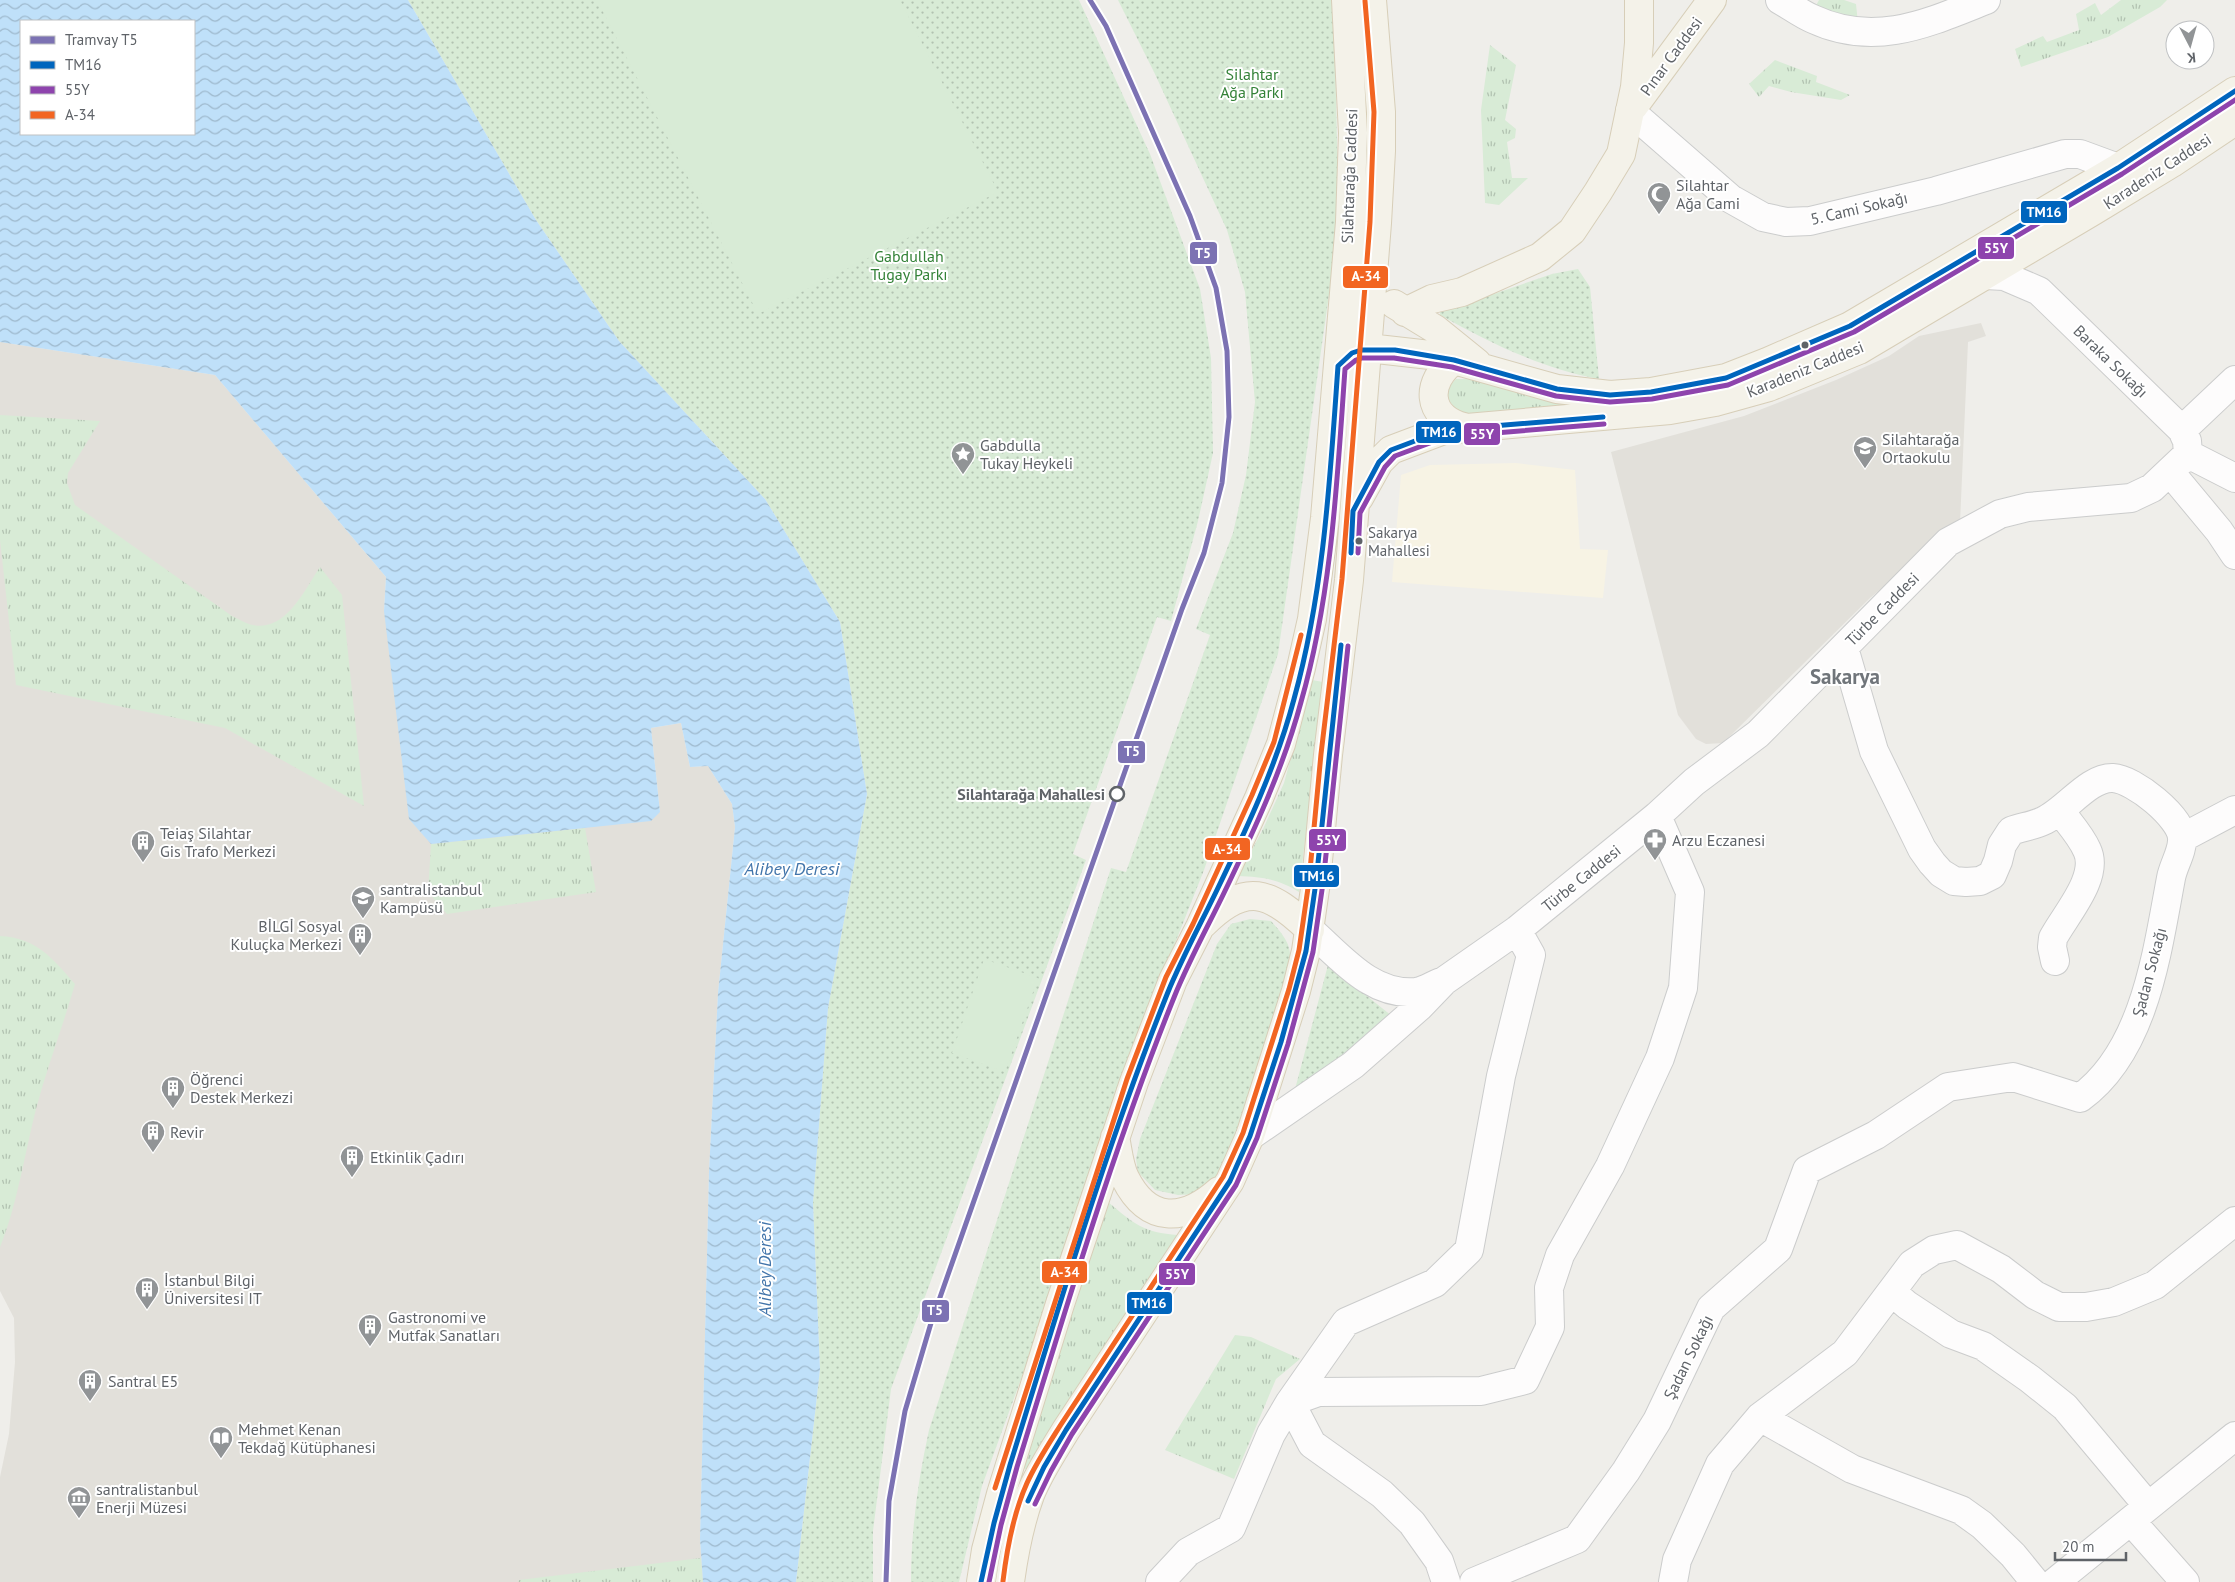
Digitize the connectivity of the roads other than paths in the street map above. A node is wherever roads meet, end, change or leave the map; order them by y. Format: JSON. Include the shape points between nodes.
{"nodes":[{"id":1,"x":1346,"y":0,"type":"edge"},
{"id":2,"x":1372,"y":0,"type":"edge"},
{"id":3,"x":1639,"y":0,"type":"edge"},
{"id":4,"x":1712,"y":0,"type":"edge"},
{"id":5,"x":1780,"y":0,"type":"edge"},
{"id":6,"x":1986,"y":0,"type":"edge"},
{"id":7,"x":2235,"y":91,"type":"edge"},
{"id":8,"x":1630,"y":111,"type":"junction"},
{"id":9,"x":2235,"y":121,"type":"edge"},
{"id":10,"x":2118,"y":168,"type":"junction"},
{"id":11,"x":2040,"y":241,"type":"junction"},
{"id":12,"x":1985,"y":275,"type":"junction"},
{"id":13,"x":1373,"y":281,"type":"junction"},
{"id":14,"x":2039,"y":291,"type":"junction"},
{"id":15,"x":1405,"y":312,"type":"junction"},
{"id":16,"x":1368,"y":348,"type":"junction"},
{"id":17,"x":1454,"y":360,"type":"junction"},
{"id":18,"x":1338,"y":366,"type":"junction"},
{"id":19,"x":1484,"y":368,"type":"junction"},
{"id":20,"x":2235,"y":380,"type":"edge"},
{"id":21,"x":1463,"y":428,"type":"junction"},
{"id":22,"x":2180,"y":452,"type":"junction"},
{"id":23,"x":2235,"y":478,"type":"edge"},
{"id":24,"x":1353,"y":512,"type":"junction"},
{"id":25,"x":2235,"y":555,"type":"edge"},
{"id":26,"x":1844,"y":648,"type":"junction"},
{"id":27,"x":2235,"y":810,"type":"edge"},
{"id":28,"x":2060,"y":811,"type":"junction"},
{"id":29,"x":1657,"y":816,"type":"junction"},
{"id":30,"x":2182,"y":838,"type":"junction"},
{"id":31,"x":1200,"y":927,"type":"junction"},
{"id":32,"x":1310,"y":930,"type":"junction"},
{"id":33,"x":1517,"y":930,"type":"junction"},
{"id":34,"x":2055,"y":961,"type":"dead end"},
{"id":35,"x":1444,"y":981,"type":"junction"},
{"id":36,"x":1115,"y":1135,"type":"junction"},
{"id":37,"x":1250,"y":1136,"type":"junction"},
{"id":38,"x":1230,"y":1181,"type":"junction"},
{"id":39,"x":2235,"y":1222,"type":"edge"},
{"id":40,"x":1892,"y":1292,"type":"junction"},
{"id":41,"x":1290,"y":1402,"type":"junction"},
{"id":42,"x":1760,"y":1417,"type":"junction"},
{"id":43,"x":2233,"y":1442,"type":"edge"},
{"id":44,"x":2140,"y":1514,"type":"junction"},
{"id":45,"x":981,"y":1582,"type":"edge"},
{"id":46,"x":1010,"y":1582,"type":"edge"},
{"id":47,"x":1160,"y":1582,"type":"edge"},
{"id":48,"x":1446,"y":1582,"type":"edge"},
{"id":49,"x":1474,"y":1582,"type":"edge"},
{"id":50,"x":1674,"y":1582,"type":"edge"},
{"id":51,"x":2035,"y":1582,"type":"edge"},
{"id":52,"x":2054,"y":1582,"type":"edge"},
{"id":53,"x":2185,"y":1582,"type":"edge"}],
"edges":[{"from":1,"to":18,"type":"main road","name":"Silahtarağa Caddesi","via":[[1353,133],[1352,180]]},
{"from":2,"to":13,"type":"main road","name":"Silahtarağa Caddesi","via":[[1381,112]]},
{"from":3,"to":8,"type":"main road","via":[[1639,43]]},
{"from":4,"to":8,"type":"main road","name":"Pınar Caddesi"},
{"from":5,"to":6,"type":"street","via":[[1814,20],[1853,31],[1878,32],[1906,30]]},
{"from":7,"to":10,"type":"main road","name":"Karadeniz Caddesi"},
{"from":8,"to":10,"type":"street","name":"5. Cami Sokağı","via":[[1731,198],[1763,217],[1786,222],[1810,221],[1936,191],[2066,154],[2080,154]]},
{"from":8,"to":15,"type":"main road","via":[[1621,154],[1572,231],[1540,257],[1462,292],[1432,299]]},
{"from":9,"to":11,"type":"main road","name":"Karadeniz Caddesi","via":[[2164,168]]},
{"from":10,"to":19,"type":"main road","name":"Karadeniz Caddesi","via":[[1850,326],[1726,378],[1669,389],[1610,395],[1558,389]]},
{"from":11,"to":12,"type":"main road","name":"Karadeniz Caddesi"},
{"from":11,"to":14,"type":"street","name":"Baraka Sokağı","via":[[2032,258],[2031,275]]},
{"from":12,"to":14,"type":"street","name":"Baraka Sokağı","via":[[2004,276]]},
{"from":12,"to":21,"type":"main road","name":"Karadeniz Caddesi","via":[[1858,350],[1742,395],[1670,410]]},
{"from":13,"to":15,"type":"main road","via":[[1388,301]]},
{"from":13,"to":16,"type":"main road","name":"Silahtarağa Caddesi"},
{"from":14,"to":22,"type":"street","name":"Baraka Sokağı"},
{"from":15,"to":19,"type":"main road","via":[[1435,330]]},
{"from":16,"to":17,"type":"main road","name":"Karadeniz Caddesi"},
{"from":16,"to":18,"type":"main road","via":[[1352,352]]},
{"from":16,"to":24,"type":"main road","name":"Silahtarağa Caddesi"},
{"from":17,"to":19,"type":"main road","name":"Karadeniz Caddesi"},
{"from":17,"to":21,"type":"main road","via":[[1438,377],[1433,387],[1434,396],[1445,419]]},
{"from":18,"to":31,"type":"main road","name":"Silahtarağa Caddesi","via":[[1319,570],[1302,668],[1281,744]]},
{"from":20,"to":22,"type":"street","name":"Türbe Caddesi"},
{"from":21,"to":24,"type":"main road","name":"Karadeniz Caddesi","via":[[1424,436],[1391,450],[1379,462]]},
{"from":22,"to":23,"type":"street"},
{"from":22,"to":25,"type":"street","via":[[2219,531]]},
{"from":22,"to":26,"type":"street","name":"Türbe Caddesi","via":[[2152,488],[2131,498],[2028,506],[2000,514],[1948,542]]},
{"from":24,"to":32,"type":"main road","name":"Silahtarağa Caddesi","via":[[1349,580]]},
{"from":26,"to":28,"type":"street","via":[[1874,751],[1922,849],[1942,873],[1966,882],[1980,881],[1992,875],[2010,831],[2042,822]]},
{"from":26,"to":29,"type":"street","name":"Türbe Caddesi","via":[[1758,734],[1694,782]]},
{"from":27,"to":30,"type":"street"},
{"from":28,"to":30,"type":"street","via":[[2097,781],[2114,778],[2158,802],[2177,825]]},
{"from":28,"to":34,"type":"street","via":[[2088,851],[2090,861],[2082,891],[2053,938]]},
{"from":29,"to":33,"type":"street","name":"Türbe Caddesi"},
{"from":29,"to":41,"type":"street","via":[[1690,892],[1683,988],[1660,1058],[1610,1166],[1560,1255],[1549,1288],[1550,1327],[1525,1380],[1481,1391],[1318,1392]]},
{"from":30,"to":49,"type":"street","name":"Şadan Sokağı","via":[[2141,1013],[2122,1050],[2095,1087],[2080,1098],[2013,1077],[1948,1087],[1876,1135],[1807,1170],[1778,1248],[1711,1308],[1657,1421],[1578,1539]]},
{"from":31,"to":32,"type":"main road","via":[[1229,902],[1255,896],[1269,898],[1284,906]]},
{"from":31,"to":36,"type":"main road","name":"Silahtarağa Caddesi","via":[[1173,980]]},
{"from":32,"to":35,"type":"street","via":[[1371,983],[1391,991],[1417,992]]},
{"from":32,"to":37,"type":"main road","name":"Silahtarağa Caddesi","via":[[1296,991]]},
{"from":33,"to":35,"type":"street","name":"Türbe Caddesi"},
{"from":33,"to":41,"type":"street","via":[[1531,955],[1501,1076],[1469,1250],[1435,1283],[1346,1322]]},
{"from":35,"to":37,"type":"street","via":[[1353,1065]]},
{"from":36,"to":38,"type":"main road","via":[[1124,1177],[1136,1197],[1165,1214],[1198,1208]]},
{"from":36,"to":45,"type":"main road","name":"Silahtarağa Caddesi","via":[[1001,1494]]},
{"from":37,"to":38,"type":"main road","name":"Silahtarağa Caddesi"},
{"from":38,"to":46,"type":"main road","name":"Silahtarağa Caddesi","via":[[1044,1467],[1023,1520]]},
{"from":39,"to":40,"type":"street","via":[[2156,1285],[2114,1302],[2059,1307],[2035,1296],[2001,1269],[1957,1245],[1934,1250],[1912,1264]]},
{"from":40,"to":42,"type":"street","via":[[1845,1352]]},
{"from":40,"to":44,"type":"street","via":[[1950,1334],[1983,1346],[2065,1407]]},
{"from":41,"to":47,"type":"street","via":[[1272,1434],[1231,1528],[1188,1552]]},
{"from":41,"to":48,"type":"street","via":[[1312,1444],[1382,1494],[1412,1523],[1439,1561]]},
{"from":42,"to":50,"type":"street","via":[[1720,1464],[1677,1560]]},
{"from":42,"to":51,"type":"street","via":[[1852,1469],[1961,1510],[2014,1555]]},
{"from":43,"to":44,"type":"street"},
{"from":44,"to":52,"type":"street"},
{"from":44,"to":53,"type":"street"}]}
